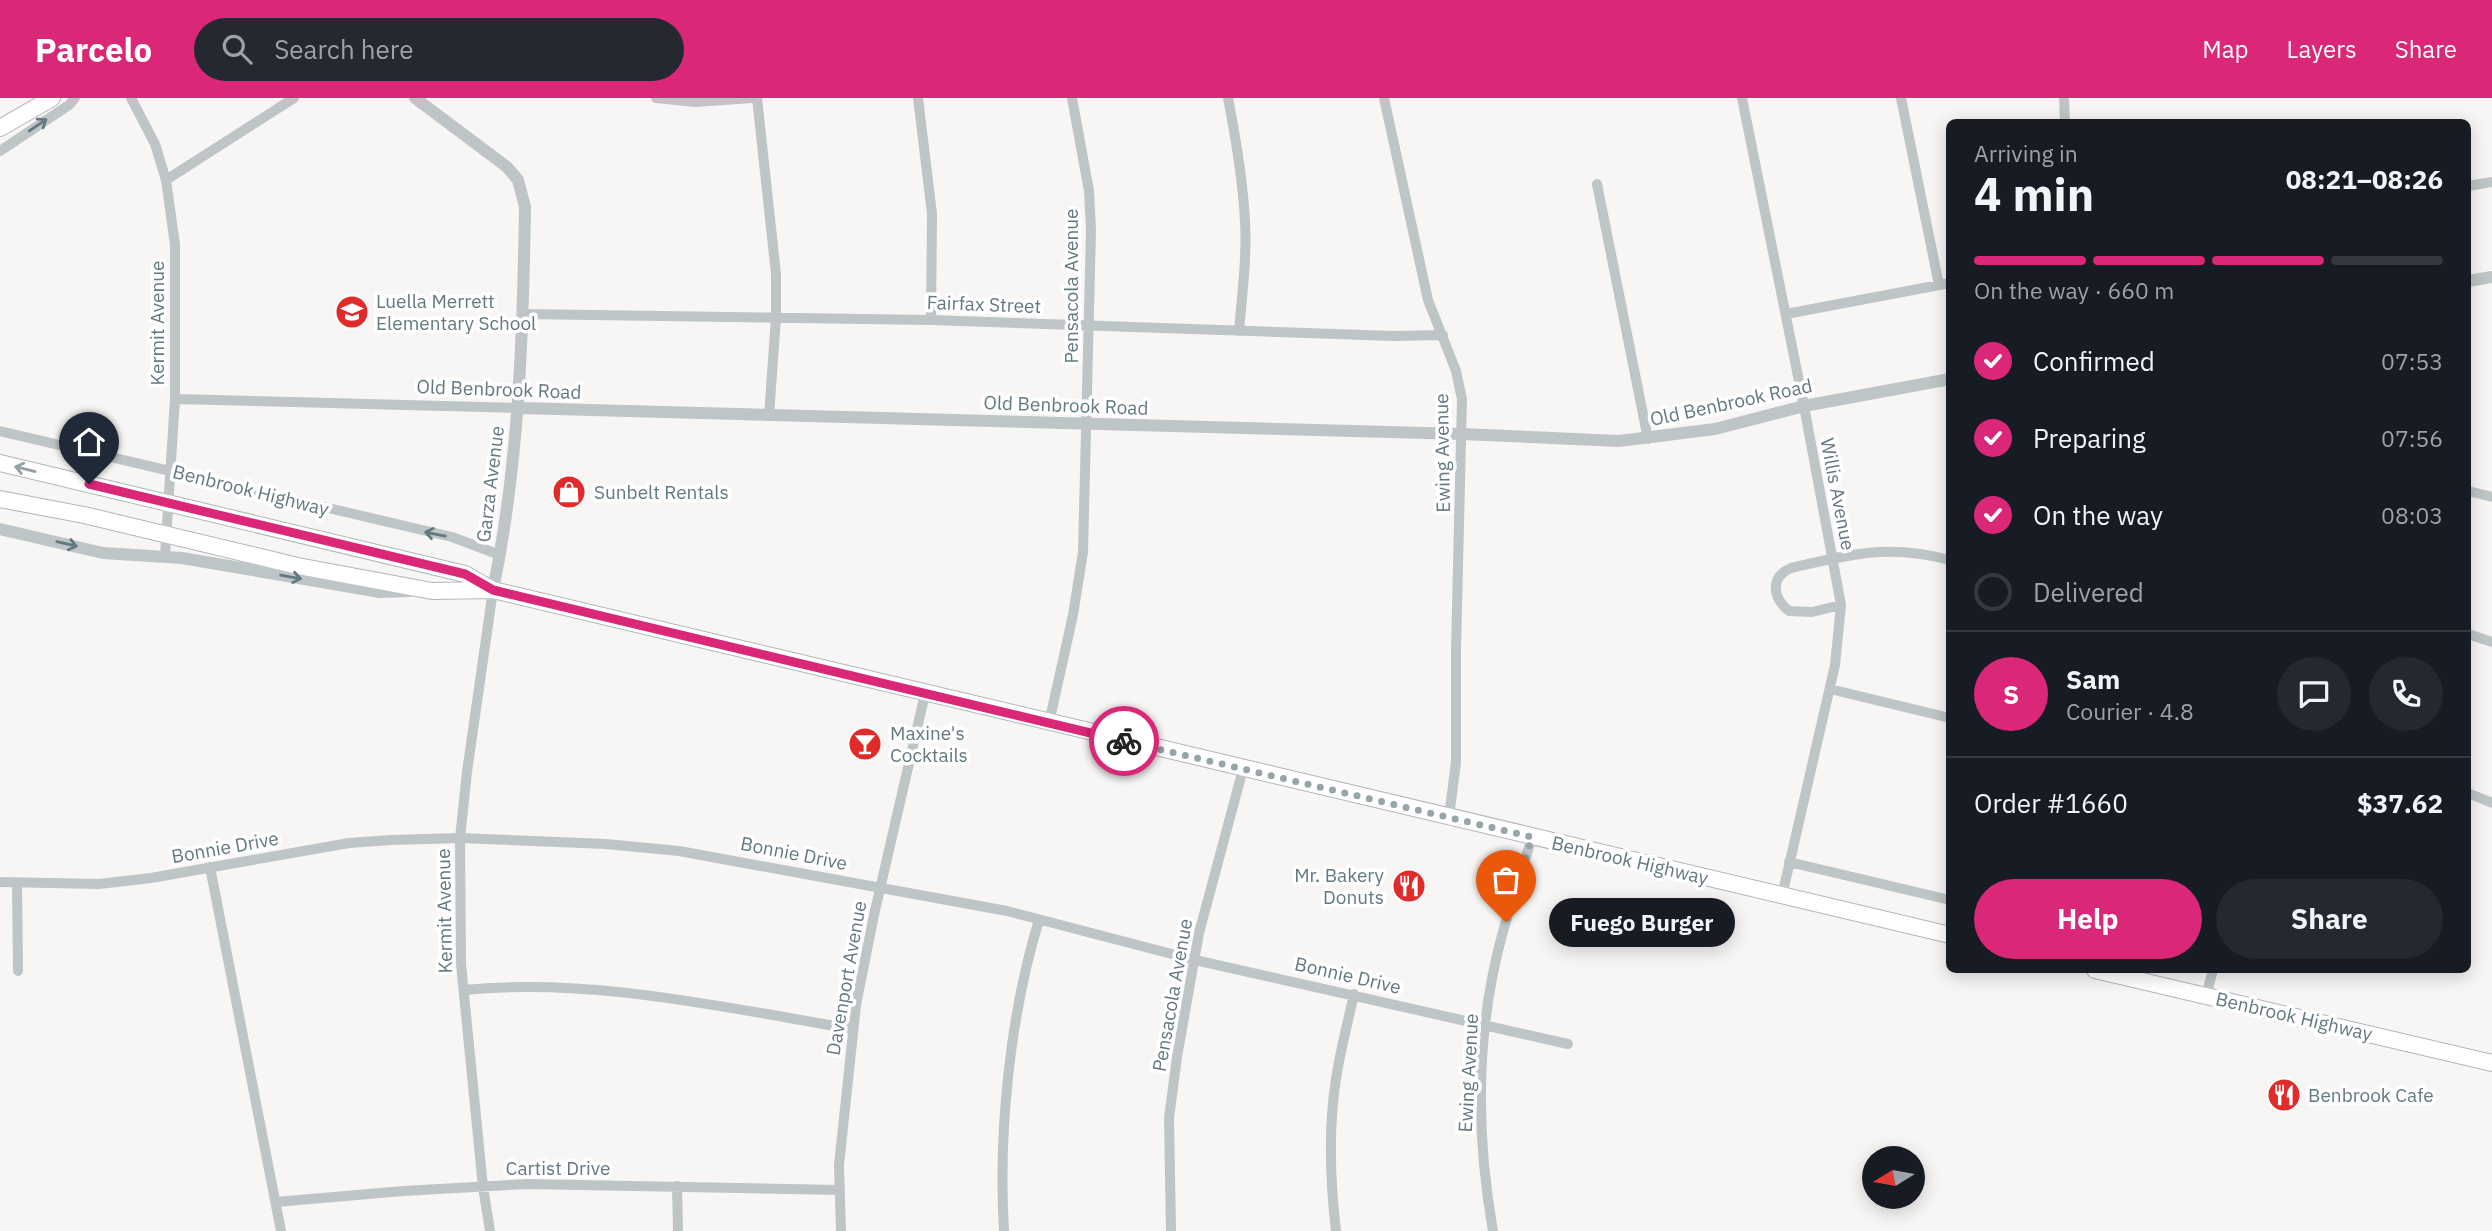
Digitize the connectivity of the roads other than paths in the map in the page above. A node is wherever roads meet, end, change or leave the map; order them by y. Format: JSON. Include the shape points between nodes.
{"nodes":[{"id":1,"x":52,"y":98,"type":"edge"},
{"id":2,"x":75,"y":98,"type":"edge"},
{"id":3,"x":131,"y":98,"type":"edge"},
{"id":4,"x":294,"y":98,"type":"edge"},
{"id":5,"x":415,"y":98,"type":"edge"},
{"id":6,"x":656,"y":98,"type":"edge"},
{"id":7,"x":755,"y":98,"type":"edge"},
{"id":8,"x":919,"y":98,"type":"edge"},
{"id":9,"x":1072,"y":98,"type":"edge"},
{"id":10,"x":1228,"y":98,"type":"edge"},
{"id":11,"x":1384,"y":98,"type":"edge"},
{"id":12,"x":1742,"y":98,"type":"edge"},
{"id":13,"x":1901,"y":98,"type":"edge"},
{"id":14,"x":2064,"y":98,"type":"edge"},
{"id":15,"x":2065,"y":119,"type":"edge"},
{"id":16,"x":0,"y":128,"type":"edge"},
{"id":17,"x":0,"y":151,"type":"edge"},
{"id":18,"x":166,"y":180,"type":"junction"},
{"id":19,"x":2492,"y":182,"type":"edge"},
{"id":20,"x":1597,"y":184,"type":"dead end"},
{"id":21,"x":2471,"y":186,"type":"edge"},
{"id":22,"x":2492,"y":277,"type":"edge"},
{"id":23,"x":2471,"y":280,"type":"edge"},
{"id":24,"x":1944,"y":284,"type":"edge"},
{"id":25,"x":523,"y":314,"type":"junction"},
{"id":26,"x":1786,"y":314,"type":"junction"},
{"id":27,"x":776,"y":317,"type":"junction"},
{"id":28,"x":931,"y":320,"type":"junction"},
{"id":29,"x":1089,"y":326,"type":"junction"},
{"id":30,"x":1239,"y":331,"type":"junction"},
{"id":31,"x":1443,"y":335,"type":"junction"},
{"id":32,"x":1946,"y":380,"type":"edge"},
{"id":33,"x":175,"y":398,"type":"junction"},
{"id":34,"x":1804,"y":406,"type":"junction"},
{"id":35,"x":519,"y":408,"type":"junction"},
{"id":36,"x":769,"y":416,"type":"junction"},
{"id":37,"x":1086,"y":425,"type":"junction"},
{"id":38,"x":0,"y":431,"type":"edge"},
{"id":39,"x":1462,"y":434,"type":"junction"},
{"id":40,"x":1648,"y":439,"type":"junction"},
{"id":41,"x":0,"y":463,"type":"edge"},
{"id":42,"x":170,"y":471,"type":"junction"},
{"id":43,"x":2471,"y":492,"type":"edge"},
{"id":44,"x":2492,"y":497,"type":"edge"},
{"id":45,"x":0,"y":499,"type":"edge"},
{"id":46,"x":168,"y":502,"type":"junction"},
{"id":47,"x":0,"y":529,"type":"edge"},
{"id":48,"x":167,"y":535,"type":"junction"},
{"id":49,"x":500,"y":555,"type":"junction"},
{"id":50,"x":165,"y":556,"type":"junction"},
{"id":51,"x":1833,"y":558,"type":"junction"},
{"id":52,"x":1946,"y":559,"type":"edge"},
{"id":53,"x":493,"y":590,"type":"junction"},
{"id":54,"x":432,"y":591,"type":"junction"},
{"id":55,"x":1841,"y":605,"type":"junction"},
{"id":56,"x":2471,"y":635,"type":"edge"},
{"id":57,"x":2492,"y":642,"type":"edge"},
{"id":58,"x":1829,"y":689,"type":"junction"},
{"id":59,"x":925,"y":694,"type":"junction"},
{"id":60,"x":1946,"y":718,"type":"edge"},
{"id":61,"x":1049,"y":723,"type":"junction"},
{"id":62,"x":1243,"y":769,"type":"junction"},
{"id":63,"x":2471,"y":794,"type":"edge"},
{"id":64,"x":2492,"y":803,"type":"edge"},
{"id":65,"x":1448,"y":817,"type":"junction"},
{"id":66,"x":1532,"y":837,"type":"junction"},
{"id":67,"x":460,"y":838,"type":"junction"},
{"id":68,"x":1788,"y":862,"type":"junction"},
{"id":69,"x":210,"y":867,"type":"junction"},
{"id":70,"x":0,"y":882,"type":"edge"},
{"id":71,"x":17,"y":883,"type":"junction"},
{"id":72,"x":880,"y":888,"type":"junction"},
{"id":73,"x":1782,"y":896,"type":"junction"},
{"id":74,"x":1946,"y":899,"type":"edge"},
{"id":75,"x":1039,"y":919,"type":"junction"},
{"id":76,"x":1946,"y":934,"type":"edge"},
{"id":77,"x":1195,"y":960,"type":"junction"},
{"id":78,"x":18,"y":971,"type":"dead end"},
{"id":79,"x":2108,"y":973,"type":"edge"},
{"id":80,"x":2212,"y":973,"type":"edge"},
{"id":81,"x":464,"y":990,"type":"junction"},
{"id":82,"x":1354,"y":994,"type":"junction"},
{"id":83,"x":2206,"y":996,"type":"junction"},
{"id":84,"x":1485,"y":1024,"type":"junction"},
{"id":85,"x":853,"y":1029,"type":"junction"},
{"id":86,"x":1568,"y":1044,"type":"dead end"},
{"id":87,"x":2492,"y":1063,"type":"edge"},
{"id":88,"x":677,"y":1185,"type":"junction"},
{"id":89,"x":483,"y":1187,"type":"junction"},
{"id":90,"x":840,"y":1190,"type":"junction"},
{"id":91,"x":276,"y":1202,"type":"junction"},
{"id":92,"x":281,"y":1231,"type":"edge"},
{"id":93,"x":490,"y":1231,"type":"edge"},
{"id":94,"x":678,"y":1231,"type":"edge"},
{"id":95,"x":841,"y":1231,"type":"edge"},
{"id":96,"x":1004,"y":1231,"type":"edge"},
{"id":97,"x":1171,"y":1231,"type":"edge"},
{"id":98,"x":1336,"y":1231,"type":"edge"},
{"id":99,"x":1493,"y":1231,"type":"edge"}],
"edges":[{"from":1,"to":16,"type":"main road"},
{"from":17,"to":2,"type":"street","one_way":true},
{"from":3,"to":18,"type":"street","name":"Kermit Avenue","via":[[155,144]]},
{"from":4,"to":18,"type":"street"},
{"from":5,"to":25,"type":"street","name":"Garza Avenue","via":[[518,180],[525,207]]},
{"from":6,"to":7,"type":"street","via":[[695,102]]},
{"from":7,"to":27,"type":"street","via":[[776,274]]},
{"from":8,"to":28,"type":"street","via":[[932,214]]},
{"from":9,"to":29,"type":"street","name":"Pensacola Avenue","via":[[1091,230]]},
{"from":10,"to":30,"type":"street","via":[[1245,222]]},
{"from":11,"to":31,"type":"street","name":"Ewing Avenue","via":[[1428,300]]},
{"from":12,"to":26,"type":"street","name":"Willis Avenue"},
{"from":13,"to":24,"type":"street"},
{"from":14,"to":15,"type":"street"},
{"from":18,"to":33,"type":"street","name":"Kermit Avenue","via":[[175,245]]},
{"from":19,"to":21,"type":"street"},
{"from":20,"to":40,"type":"street"},
{"from":22,"to":23,"type":"street"},
{"from":24,"to":26,"type":"street"},
{"from":25,"to":27,"type":"street","name":"Fairfax Street"},
{"from":25,"to":35,"type":"street","name":"Garza Avenue"},
{"from":26,"to":34,"type":"street","name":"Willis Avenue"},
{"from":27,"to":28,"type":"street","name":"Fairfax Street"},
{"from":27,"to":36,"type":"street"},
{"from":28,"to":29,"type":"street","name":"Fairfax Street"},
{"from":29,"to":30,"type":"street","name":"Fairfax Street"},
{"from":29,"to":37,"type":"street","name":"Pensacola Avenue"},
{"from":30,"to":31,"type":"street","name":"Fairfax Street"},
{"from":31,"to":39,"type":"street","name":"Ewing Avenue","via":[[1462,399]]},
{"from":32,"to":34,"type":"street","name":"Old Benbrook Road"},
{"from":33,"to":35,"type":"street","name":"Old Benbrook Road"},
{"from":33,"to":42,"type":"street","name":"Kermit Avenue"},
{"from":34,"to":40,"type":"street","name":"Old Benbrook Road","via":[[1715,429]]},
{"from":34,"to":51,"type":"street","name":"Willis Avenue"},
{"from":35,"to":36,"type":"street","name":"Old Benbrook Road"},
{"from":35,"to":49,"type":"street","name":"Garza Avenue"},
{"from":36,"to":37,"type":"street","name":"Old Benbrook Road"},
{"from":37,"to":39,"type":"street","name":"Old Benbrook Road"},
{"from":37,"to":61,"type":"street","name":"Pensacola Avenue","via":[[1083,552]]},
{"from":38,"to":42,"type":"street","name":"Benbrook Highway"},
{"from":39,"to":40,"type":"street","name":"Old Benbrook Road"},
{"from":39,"to":65,"type":"street","name":"Ewing Avenue","via":[[1455,762]]},
{"from":46,"to":41,"type":"main road","name":"Benbrook Highway","one_way":true},
{"from":42,"to":46,"type":"street","name":"Kermit Avenue"},
{"from":49,"to":42,"type":"street","name":"Benbrook Highway","one_way":true,"via":[[452,537]]},
{"from":43,"to":44,"type":"street"},
{"from":45,"to":48,"type":"main road","name":"Benbrook Highway"},
{"from":46,"to":48,"type":"street","name":"Kermit Avenue"},
{"from":46,"to":53,"type":"main road","name":"Benbrook Highway","via":[[465,574]]},
{"from":47,"to":50,"type":"street","name":"Benbrook Highway","one_way":true,"via":[[103,552]]},
{"from":48,"to":50,"type":"street","name":"Kermit Avenue"},
{"from":48,"to":54,"type":"main road","name":"Benbrook Highway"},
{"from":49,"to":53,"type":"street","name":"Garza Avenue"},
{"from":50,"to":54,"type":"street","name":"Benbrook Highway","one_way":true,"via":[[380,592]]},
{"from":51,"to":52,"type":"street","via":[[1900,550]]},
{"from":51,"to":55,"type":"street","name":"Willis Avenue"},
{"from":51,"to":55,"type":"street","via":[[1782,572],[1775,588],[1789,611],[1812,612]]},
{"from":53,"to":54,"type":"main road","name":"Benbrook Highway"},
{"from":53,"to":59,"type":"main road","name":"Benbrook Highway"},
{"from":53,"to":67,"type":"street","name":"Kermit Avenue"},
{"from":55,"to":58,"type":"street","name":"Willis Avenue"},
{"from":56,"to":57,"type":"street"},
{"from":58,"to":60,"type":"street"},
{"from":58,"to":68,"type":"street","name":"Willis Avenue"},
{"from":59,"to":61,"type":"main road","name":"Benbrook Highway"},
{"from":59,"to":72,"type":"street","name":"Davenport Avenue"},
{"from":61,"to":62,"type":"main road","name":"Benbrook Highway"},
{"from":62,"to":65,"type":"main road","name":"Benbrook Highway"},
{"from":62,"to":77,"type":"street","name":"Pensacola Avenue"},
{"from":63,"to":64,"type":"street"},
{"from":65,"to":66,"type":"main road","name":"Benbrook Highway"},
{"from":66,"to":73,"type":"main road","name":"Benbrook Highway"},
{"from":66,"to":84,"type":"street","name":"Ewing Avenue","via":[[1500,941]]},
{"from":67,"to":69,"type":"street","name":"Bonnie Drive","via":[[349,843]]},
{"from":67,"to":72,"type":"street","name":"Bonnie Drive","via":[[679,851]]},
{"from":67,"to":81,"type":"street","name":"Kermit Avenue"},
{"from":68,"to":73,"type":"street","name":"Willis Avenue"},
{"from":68,"to":74,"type":"street"},
{"from":69,"to":71,"type":"street","name":"Bonnie Drive","via":[[99,884]]},
{"from":69,"to":91,"type":"street"},
{"from":70,"to":71,"type":"street","name":"Bonnie Drive"},
{"from":71,"to":78,"type":"street"},
{"from":72,"to":75,"type":"street","name":"Bonnie Drive"},
{"from":72,"to":85,"type":"street","name":"Davenport Avenue"},
{"from":73,"to":76,"type":"main road","name":"Benbrook Highway"},
{"from":75,"to":77,"type":"street","name":"Bonnie Drive"},
{"from":75,"to":96,"type":"street","via":[[1026,964],[1009,1082]]},
{"from":77,"to":82,"type":"street","name":"Bonnie Drive"},
{"from":77,"to":97,"type":"street","name":"Pensacola Avenue","via":[[1168,1118]]},
{"from":79,"to":83,"type":"main road","name":"Benbrook Highway"},
{"from":80,"to":83,"type":"street"},
{"from":81,"to":85,"type":"street","via":[[595,989]]},
{"from":81,"to":89,"type":"street","name":"Kermit Avenue"},
{"from":82,"to":84,"type":"street","name":"Bonnie Drive"},
{"from":82,"to":98,"type":"street","via":[[1336,1078],[1332,1124]]},
{"from":83,"to":87,"type":"main road","name":"Benbrook Highway"},
{"from":84,"to":86,"type":"street","name":"Bonnie Drive"},
{"from":84,"to":99,"type":"street","name":"Ewing Avenue","via":[[1482,1147]]},
{"from":85,"to":90,"type":"street","name":"Davenport Avenue"},
{"from":88,"to":89,"type":"street","name":"Cartist Drive"},
{"from":88,"to":90,"type":"street","name":"Cartist Drive"},
{"from":88,"to":94,"type":"street"},
{"from":89,"to":91,"type":"street","name":"Cartist Drive"},
{"from":89,"to":93,"type":"street","name":"Kermit Avenue"},
{"from":90,"to":95,"type":"street","name":"Davenport Avenue"},
{"from":91,"to":92,"type":"street"}]}
